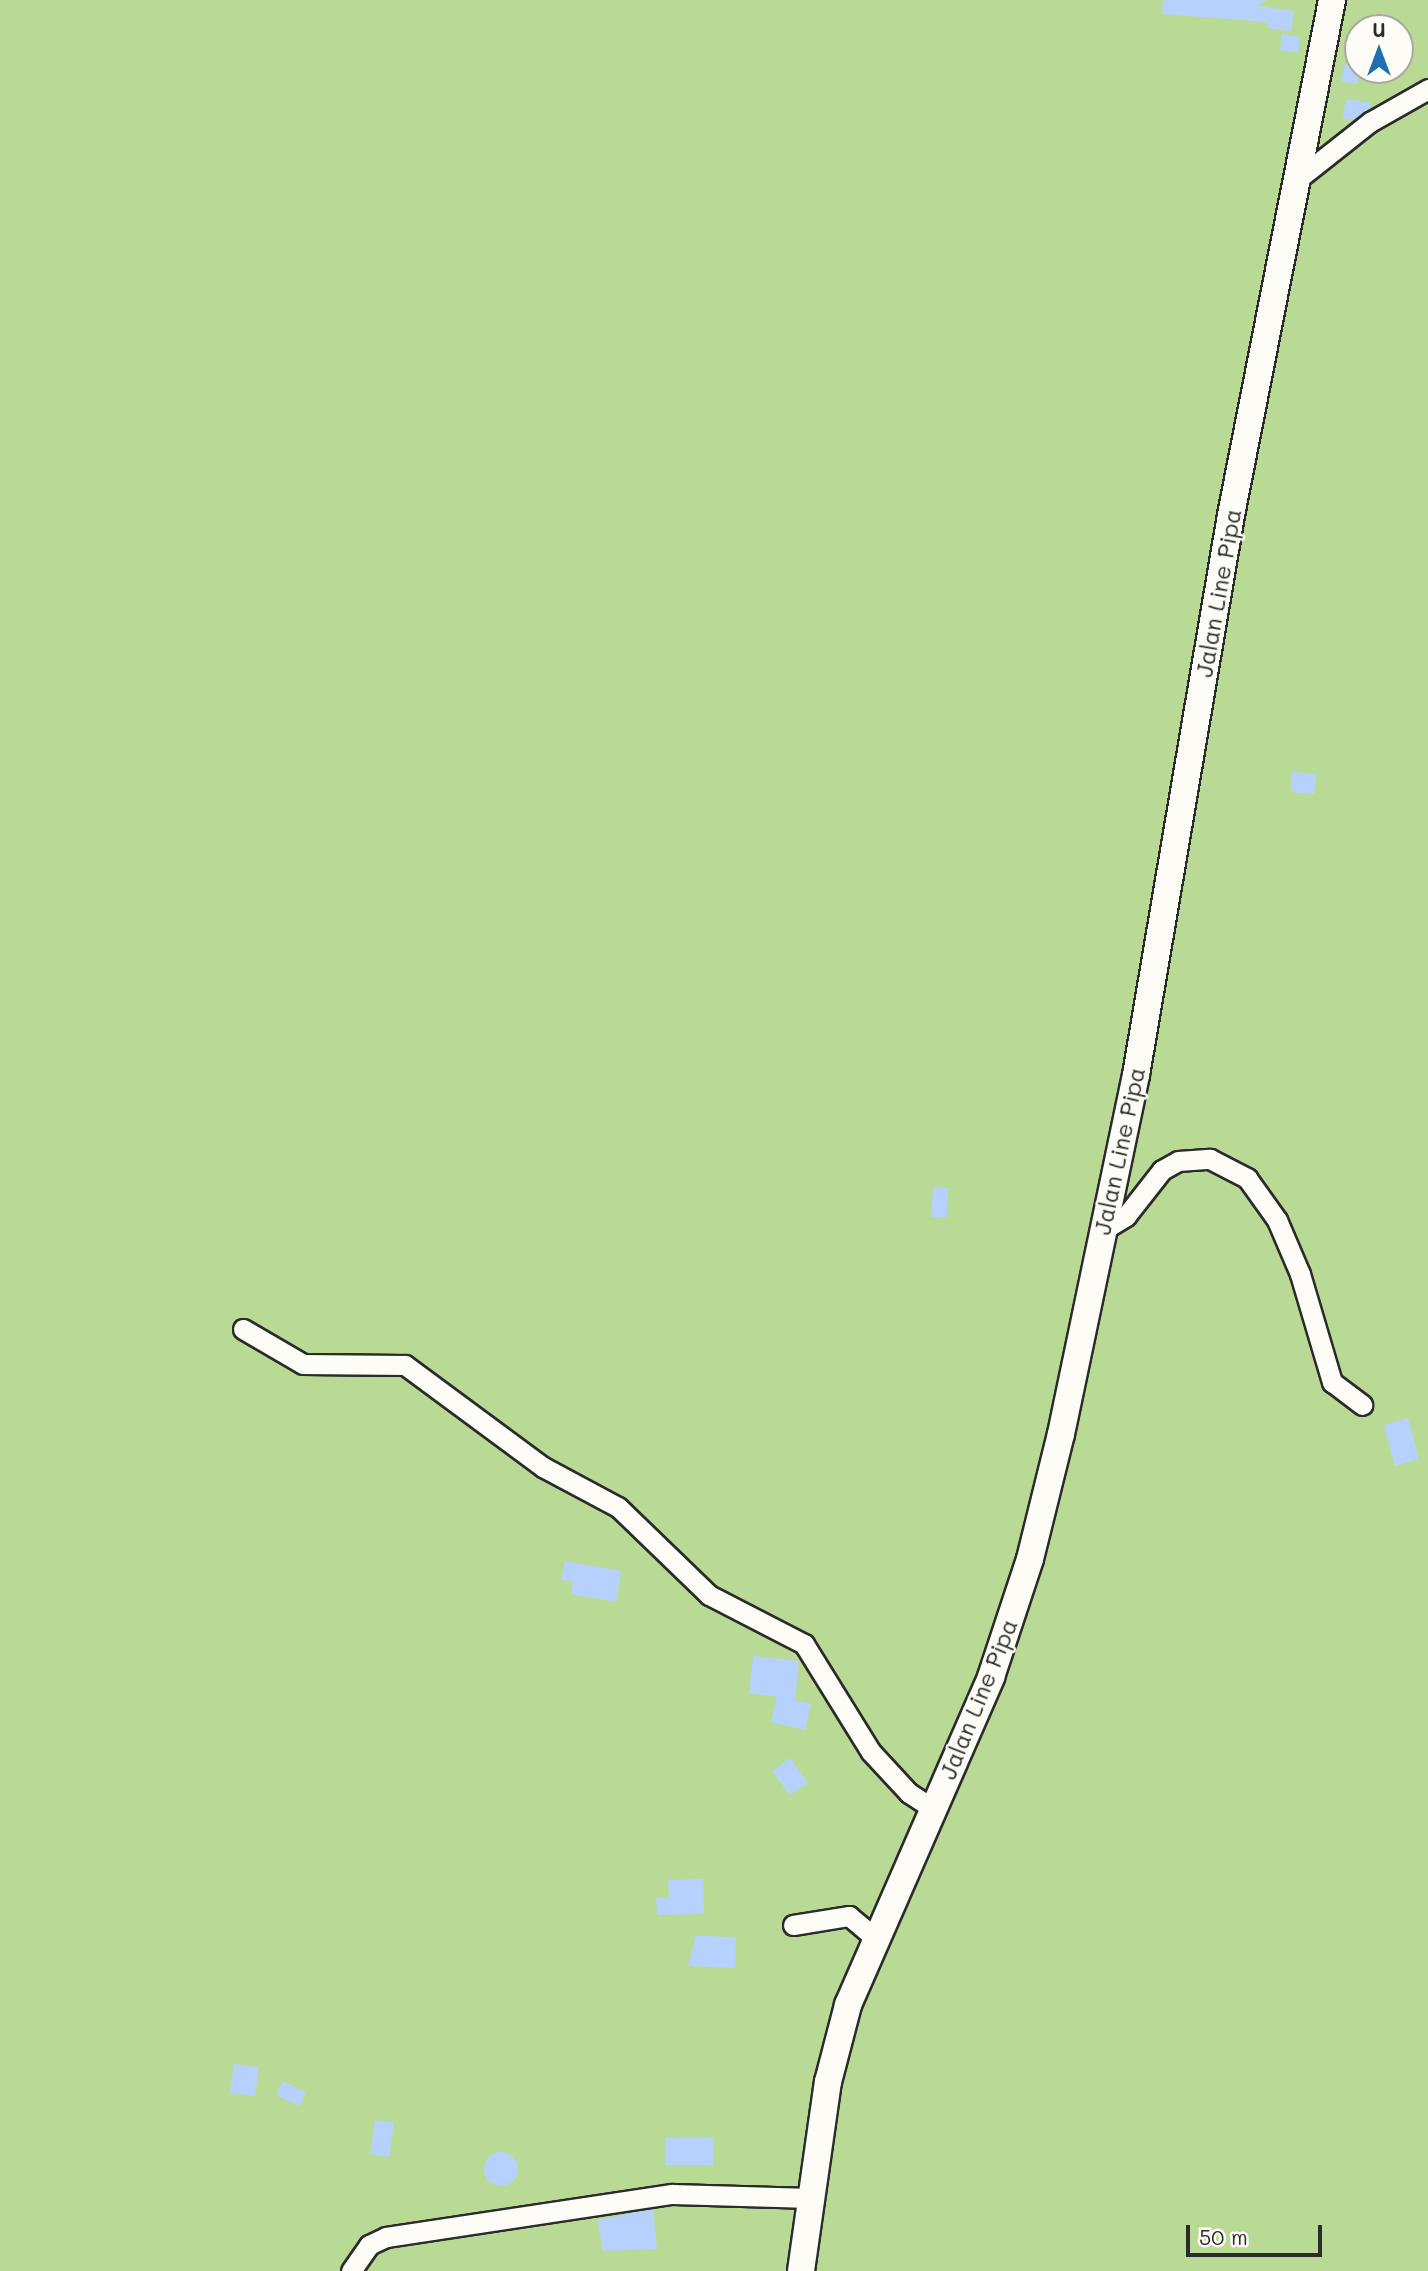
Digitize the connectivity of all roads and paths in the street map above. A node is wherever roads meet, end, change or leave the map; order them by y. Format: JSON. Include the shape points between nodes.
{"nodes":[{"id":1,"x":1332,"y":0,"type":"edge"},
{"id":2,"x":1428,"y":89,"type":"edge"},
{"id":3,"x":1293,"y":182,"type":"junction"},
{"id":4,"x":1103,"y":1230,"type":"junction"},
{"id":5,"x":243,"y":1329,"type":"dead end"},
{"id":6,"x":1362,"y":1405,"type":"dead end"},
{"id":7,"x":932,"y":1808,"type":"junction"},
{"id":8,"x":793,"y":1925,"type":"dead end"},
{"id":9,"x":875,"y":1938,"type":"junction"},
{"id":10,"x":811,"y":2198,"type":"junction"},
{"id":11,"x":351,"y":2271,"type":"edge"},
{"id":12,"x":801,"y":2271,"type":"edge"}],
"edges":[{"from":1,"to":3,"type":"main road","name":"Jalan Line Pipa"},
{"from":2,"to":3,"type":"street","via":[[1370,122]]},
{"from":3,"to":4,"type":"main road","name":"Jalan Line Pipa"},
{"from":4,"to":6,"type":"street","via":[[1126,1216],[1162,1170],[1178,1161],[1210,1159],[1247,1178],[1277,1220],[1300,1274],[1332,1382]]},
{"from":4,"to":7,"type":"main road","name":"Jalan Line Pipa","via":[[1030,1559],[991,1677]]},
{"from":5,"to":7,"type":"street","via":[[303,1364],[405,1365],[544,1467],[618,1507],[709,1595],[804,1644],[871,1752],[909,1793]]},
{"from":7,"to":9,"type":"main road","name":"Jalan Line Pipa"},
{"from":8,"to":9,"type":"street","via":[[849,1916]]},
{"from":9,"to":10,"type":"main road","name":"Jalan Line Pipa","via":[[848,2005],[828,2082]]},
{"from":10,"to":11,"type":"street","via":[[673,2194],[386,2237],[369,2245]]},
{"from":10,"to":12,"type":"main road","name":"Jalan Line Pipa"}]}
